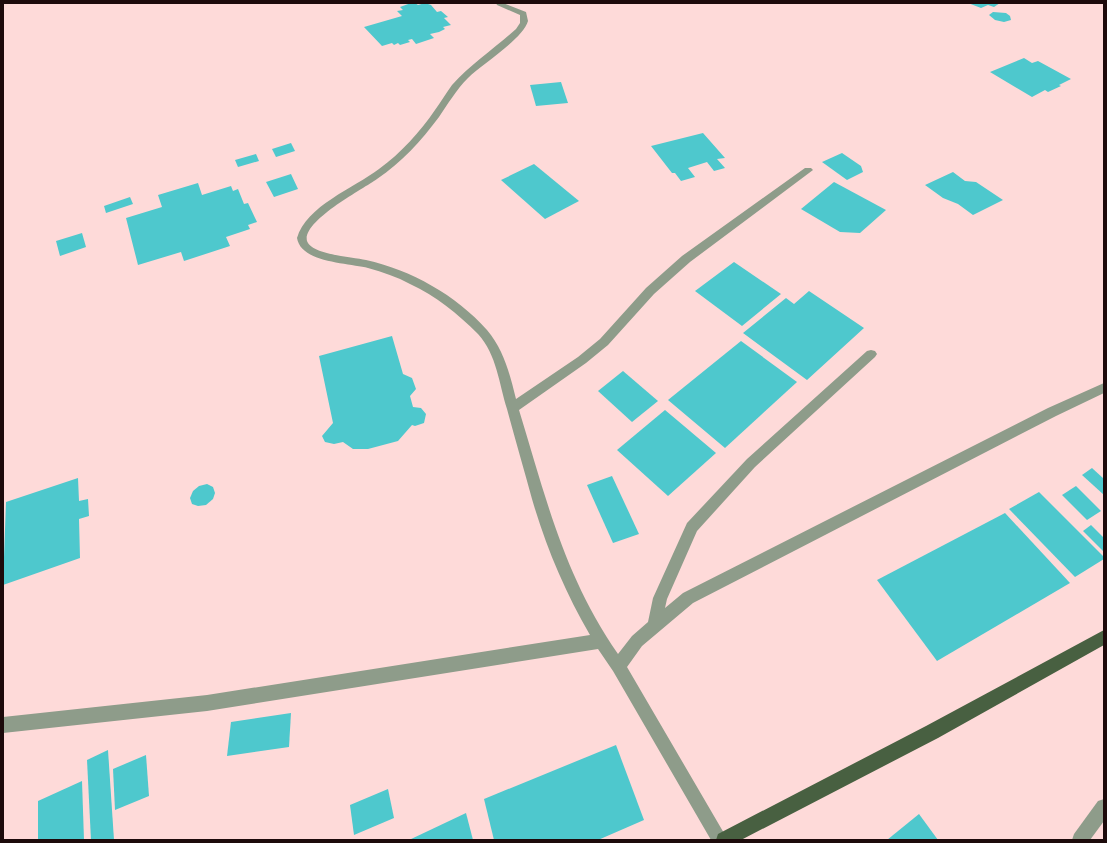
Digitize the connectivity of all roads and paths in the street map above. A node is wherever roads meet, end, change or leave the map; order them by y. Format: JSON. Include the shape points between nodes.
{"nodes":[{"id":1,"x":499,"y":4,"type":"dead end"},
{"id":2,"x":808,"y":170,"type":"dead end"},
{"id":3,"x":871,"y":354,"type":"dead end"},
{"id":4,"x":1104,"y":388,"type":"edge"},
{"id":5,"x":512,"y":408,"type":"junction"},
{"id":6,"x":655,"y":625,"type":"junction"},
{"id":7,"x":1104,"y":637,"type":"edge"},
{"id":8,"x":600,"y":641,"type":"junction"},
{"id":9,"x":618,"y":666,"type":"junction"},
{"id":10,"x":3,"y":725,"type":"edge"},
{"id":11,"x":1104,"y":807,"type":"edge"},
{"id":12,"x":720,"y":840,"type":"edge"},
{"id":13,"x":724,"y":840,"type":"edge"},
{"id":14,"x":1080,"y":840,"type":"edge"}],
"edges":[{"from":1,"to":5,"type":"street","via":[[523,14],[525,20],[519,31],[455,86],[436,116],[398,159],[326,208],[303,230],[301,239],[313,252],[369,265],[416,282],[469,319],[494,346],[500,359]]},
{"from":2,"to":5,"type":"street","via":[[686,259],[655,286],[604,342]]},
{"from":3,"to":6,"type":"street","via":[[751,463],[692,527],[660,598]]},
{"from":4,"to":6,"type":"street","via":[[736,572],[688,598]]},
{"from":5,"to":8,"type":"street","via":[[547,525],[581,608]]},
{"from":6,"to":9,"type":"street","via":[[637,641]]},
{"from":7,"to":13,"type":"main road","via":[[932,732]]},
{"from":8,"to":9,"type":"street"},
{"from":8,"to":10,"type":"street","via":[[208,703]]},
{"from":9,"to":12,"type":"street"},
{"from":11,"to":14,"type":"street"}]}
